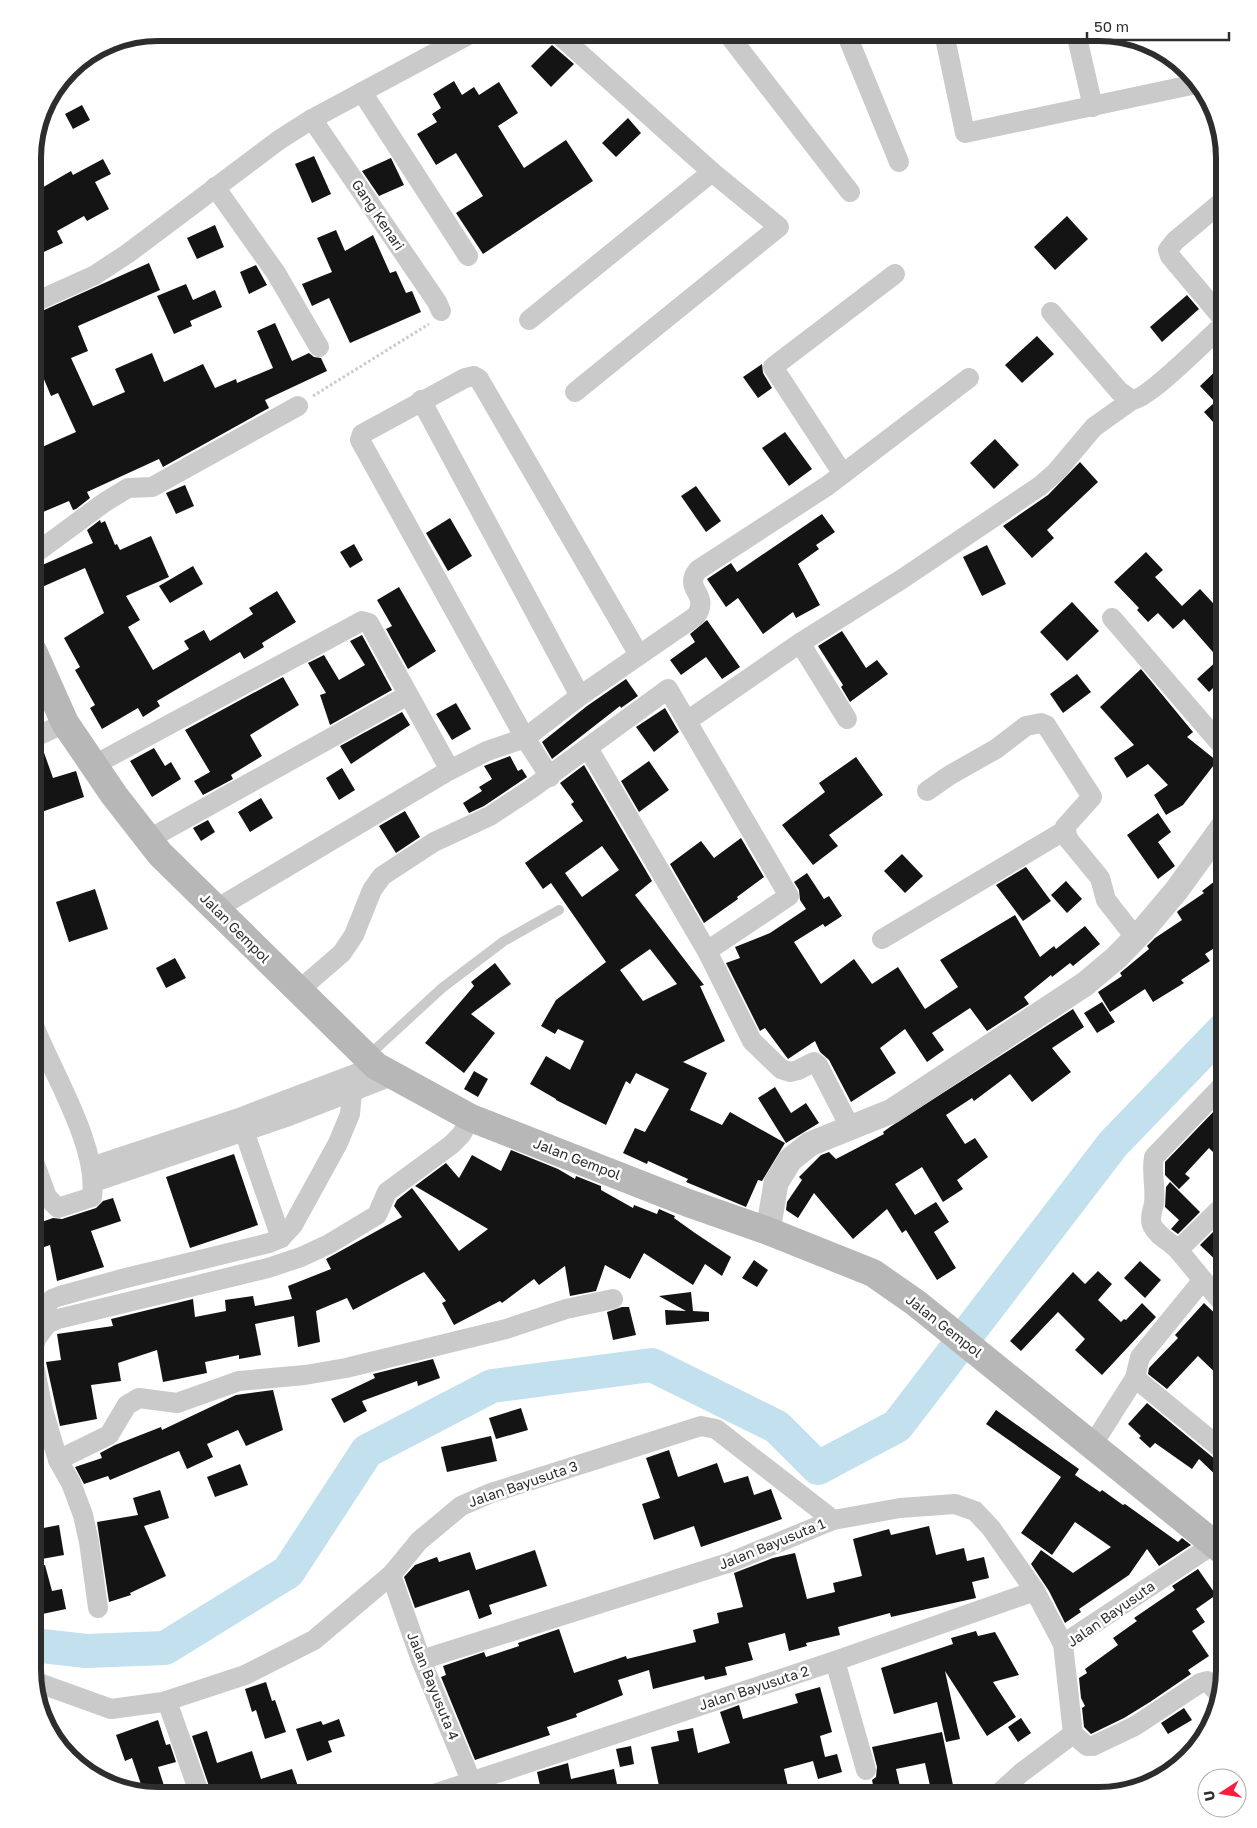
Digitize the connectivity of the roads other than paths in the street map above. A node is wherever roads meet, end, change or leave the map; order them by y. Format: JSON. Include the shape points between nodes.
{"nodes":[{"id":1,"x":444,"y":42,"type":"edge"},
{"id":2,"x":567,"y":42,"type":"edge"},
{"id":3,"x":735,"y":42,"type":"edge"},
{"id":4,"x":850,"y":42,"type":"edge"},
{"id":5,"x":946,"y":42,"type":"edge"},
{"id":6,"x":1078,"y":42,"type":"edge"},
{"id":7,"x":1190,"y":85,"type":"edge"},
{"id":8,"x":362,"y":92,"type":"junction"},
{"id":9,"x":1093,"y":107,"type":"junction"},
{"id":10,"x":312,"y":119,"type":"junction"},
{"id":11,"x":899,"y":162,"type":"dead end"},
{"id":12,"x":712,"y":172,"type":"junction"},
{"id":13,"x":215,"y":187,"type":"junction"},
{"id":14,"x":850,"y":192,"type":"dead end"},
{"id":15,"x":1216,"y":207,"type":"edge"},
{"id":16,"x":468,"y":256,"type":"dead end"},
{"id":17,"x":895,"y":274,"type":"dead end"},
{"id":18,"x":42,"y":299,"type":"edge"},
{"id":19,"x":441,"y":311,"type":"road end"},
{"id":20,"x":1051,"y":312,"type":"dead end"},
{"id":21,"x":1216,"y":312,"type":"edge"},
{"id":22,"x":529,"y":320,"type":"dead end"},
{"id":23,"x":1216,"y":330,"type":"edge"},
{"id":24,"x":319,"y":347,"type":"dead end"},
{"id":25,"x":969,"y":378,"type":"dead end"},
{"id":26,"x":575,"y":392,"type":"dead end"},
{"id":27,"x":420,"y":400,"type":"junction"},
{"id":28,"x":1132,"y":400,"type":"junction"},
{"id":29,"x":298,"y":406,"type":"road end"},
{"id":30,"x":843,"y":474,"type":"junction"},
{"id":31,"x":42,"y":549,"type":"edge"},
{"id":32,"x":1112,"y":618,"type":"dead end"},
{"id":33,"x":800,"y":643,"type":"junction"},
{"id":34,"x":639,"y":655,"type":"junction"},
{"id":35,"x":42,"y":671,"type":"edge"},
{"id":36,"x":408,"y":695,"type":"junction"},
{"id":37,"x":580,"y":696,"type":"junction"},
{"id":38,"x":847,"y":719,"type":"dead end"},
{"id":39,"x":687,"y":721,"type":"junction"},
{"id":40,"x":64,"y":723,"type":"junction"},
{"id":41,"x":42,"y":734,"type":"edge"},
{"id":42,"x":525,"y":738,"type":"junction"},
{"id":43,"x":1216,"y":739,"type":"edge"},
{"id":44,"x":588,"y":748,"type":"junction"},
{"id":45,"x":94,"y":765,"type":"junction"},
{"id":46,"x":450,"y":770,"type":"junction"},
{"id":47,"x":550,"y":777,"type":"junction"},
{"id":48,"x":927,"y":791,"type":"dead end"},
{"id":49,"x":1064,"y":831,"type":"junction"},
{"id":50,"x":1216,"y":836,"type":"edge"},
{"id":51,"x":149,"y":839,"type":"junction"},
{"id":52,"x":216,"y":909,"type":"junction"},
{"id":53,"x":559,"y":910,"type":"dead end"},
{"id":54,"x":1135,"y":937,"type":"junction"},
{"id":55,"x":882,"y":938,"type":"dead end"},
{"id":56,"x":707,"y":951,"type":"junction"},
{"id":57,"x":298,"y":990,"type":"junction"},
{"id":58,"x":41,"y":1041,"type":"edge"},
{"id":59,"x":378,"y":1067,"type":"junction"},
{"id":60,"x":352,"y":1092,"type":"junction"},
{"id":61,"x":1216,"y":1092,"type":"edge"},
{"id":62,"x":471,"y":1118,"type":"junction"},
{"id":63,"x":242,"y":1125,"type":"junction"},
{"id":64,"x":850,"y":1128,"type":"junction"},
{"id":65,"x":93,"y":1175,"type":"junction"},
{"id":66,"x":41,"y":1182,"type":"edge"},
{"id":67,"x":1216,"y":1213,"type":"edge"},
{"id":68,"x":768,"y":1231,"type":"junction"},
{"id":69,"x":281,"y":1238,"type":"junction"},
{"id":70,"x":1178,"y":1250,"type":"junction"},
{"id":71,"x":1202,"y":1281,"type":"junction"},
{"id":72,"x":1216,"y":1296,"type":"edge"},
{"id":73,"x":614,"y":1299,"type":"dead end"},
{"id":74,"x":41,"y":1311,"type":"edge"},
{"id":75,"x":41,"y":1332,"type":"edge"},
{"id":76,"x":1135,"y":1378,"type":"junction"},
{"id":77,"x":41,"y":1400,"type":"edge"},
{"id":78,"x":1093,"y":1444,"type":"junction"},
{"id":79,"x":1216,"y":1444,"type":"edge"},
{"id":80,"x":58,"y":1460,"type":"junction"},
{"id":81,"x":833,"y":1520,"type":"junction"},
{"id":82,"x":1216,"y":1546,"type":"edge"},
{"id":83,"x":1216,"y":1550,"type":"edge"},
{"id":84,"x":391,"y":1575,"type":"junction"},
{"id":85,"x":1035,"y":1591,"type":"junction"},
{"id":86,"x":98,"y":1608,"type":"dead end"},
{"id":87,"x":1063,"y":1644,"type":"junction"},
{"id":88,"x":421,"y":1660,"type":"junction"},
{"id":89,"x":835,"y":1662,"type":"junction"},
{"id":90,"x":42,"y":1684,"type":"edge"},
{"id":91,"x":1214,"y":1689,"type":"edge"},
{"id":92,"x":167,"y":1701,"type":"junction"},
{"id":93,"x":1073,"y":1734,"type":"junction"},
{"id":94,"x":866,"y":1770,"type":"dead end"},
{"id":95,"x":197,"y":1786,"type":"edge"},
{"id":96,"x":474,"y":1786,"type":"edge"},
{"id":97,"x":480,"y":1786,"type":"edge"},
{"id":98,"x":1007,"y":1787,"type":"edge"}],
"edges":[{"from":1,"to":8,"type":"street"},
{"from":2,"to":12,"type":"street"},
{"from":3,"to":14,"type":"street"},
{"from":4,"to":11,"type":"street"},
{"from":5,"to":9,"type":"street","via":[[965,133]]},
{"from":6,"to":9,"type":"street"},
{"from":7,"to":9,"type":"street"},
{"from":8,"to":10,"type":"street"},
{"from":8,"to":16,"type":"street"},
{"from":10,"to":13,"type":"street"},
{"from":10,"to":19,"type":"street","name":"Gang Kenari"},
{"from":12,"to":22,"type":"street"},
{"from":12,"to":26,"type":"street","via":[[779,227]]},
{"from":13,"to":18,"type":"street","via":[[94,276]]},
{"from":13,"to":24,"type":"street","via":[[276,273]]},
{"from":15,"to":21,"type":"street","via":[[1168,250]]},
{"from":17,"to":30,"type":"street","via":[[773,368]]},
{"from":20,"to":28,"type":"street","via":[[1120,391]]},
{"from":23,"to":28,"type":"street","via":[[1166,377]]},
{"from":25,"to":30,"type":"street"},
{"from":27,"to":34,"type":"street","via":[[465,378],[474,376],[479,379]]},
{"from":27,"to":37,"type":"street"},
{"from":27,"to":42,"type":"street","via":[[367,430],[360,440]]},
{"from":28,"to":33,"type":"street","via":[[1094,428],[1040,486],[902,580]]},
{"from":29,"to":31,"type":"street","via":[[152,487],[128,488]]},
{"from":30,"to":34,"type":"street","via":[[698,570],[692,579],[702,599],[696,616]]},
{"from":32,"to":43,"type":"street"},
{"from":33,"to":38,"type":"street"},
{"from":33,"to":39,"type":"street"},
{"from":34,"to":37,"type":"street"},
{"from":35,"to":40,"type":"main road","name":"Jalan Gempol"},
{"from":36,"to":45,"type":"street","via":[[368,623],[358,621]]},
{"from":36,"to":46,"type":"street"},
{"from":36,"to":51,"type":"street"},
{"from":37,"to":42,"type":"street"},
{"from":39,"to":44,"type":"street","via":[[668,689]]},
{"from":39,"to":56,"type":"street","via":[[789,896]]},
{"from":40,"to":41,"type":"street"},
{"from":40,"to":45,"type":"main road","name":"Jalan Gempol"},
{"from":42,"to":46,"type":"street"},
{"from":42,"to":47,"type":"street"},
{"from":44,"to":47,"type":"street"},
{"from":44,"to":56,"type":"street"},
{"from":45,"to":51,"type":"main road","name":"Jalan Gempol"},
{"from":46,"to":52,"type":"street"},
{"from":47,"to":57,"type":"street","via":[[490,816],[434,842],[382,876],[342,953]]},
{"from":48,"to":49,"type":"street","via":[[996,749],[1026,726],[1041,723],[1046,725],[1092,798]]},
{"from":49,"to":54,"type":"street","via":[[1095,870],[1106,900]]},
{"from":49,"to":55,"type":"street"},
{"from":50,"to":54,"type":"street","via":[[1176,891]]},
{"from":51,"to":52,"type":"main road","name":"Jalan Gempol","via":[[177,873]]},
{"from":52,"to":57,"type":"main road","name":"Jalan Gempol"},
{"from":53,"to":59,"type":"lane","via":[[504,941],[442,988]]},
{"from":54,"to":64,"type":"street","via":[[1085,984],[892,1111]]},
{"from":56,"to":64,"type":"street","via":[[752,1041],[781,1069],[790,1072],[814,1062],[818,1065]]},
{"from":57,"to":59,"type":"main road","name":"Jalan Gempol"},
{"from":58,"to":65,"type":"street","via":[[74,1111]]},
{"from":59,"to":60,"type":"street"},
{"from":59,"to":62,"type":"main road","name":"Jalan Gempol"},
{"from":59,"to":63,"type":"street"},
{"from":60,"to":63,"type":"street"},
{"from":60,"to":69,"type":"street","via":[[350,1114],[338,1143],[293,1225]]},
{"from":61,"to":70,"type":"street","via":[[1154,1157],[1152,1164],[1155,1192],[1150,1214],[1152,1224]]},
{"from":62,"to":68,"type":"main road","name":"Jalan Gempol"},
{"from":62,"to":75,"type":"street","via":[[451,1145],[385,1194],[377,1215],[329,1244],[268,1268],[66,1316],[47,1324]]},
{"from":63,"to":65,"type":"street"},
{"from":63,"to":69,"type":"street"},
{"from":64,"to":68,"type":"street","via":[[810,1144],[790,1160],[776,1184]]},
{"from":65,"to":66,"type":"street","via":[[92,1197],[58,1208],[47,1197]]},
{"from":67,"to":70,"type":"street"},
{"from":68,"to":78,"type":"main road","name":"Jalan Gempol","via":[[873,1273],[916,1303]]},
{"from":69,"to":74,"type":"street","via":[[60,1296],[52,1299]]},
{"from":70,"to":71,"type":"street"},
{"from":71,"to":72,"type":"street"},
{"from":71,"to":76,"type":"street","via":[[1140,1357]]},
{"from":73,"to":80,"type":"street","via":[[346,1368],[239,1381],[177,1403],[139,1398],[127,1406],[109,1435]]},
{"from":76,"to":78,"type":"street"},
{"from":76,"to":79,"type":"street"},
{"from":77,"to":80,"type":"street"},
{"from":78,"to":82,"type":"main road","name":"Jalan Gempol"},
{"from":80,"to":86,"type":"street","via":[[71,1483],[84,1522]]},
{"from":81,"to":84,"type":"street","name":"Jalan Bayusuta 3","via":[[716,1430],[701,1426],[491,1493],[461,1506],[418,1541]]},
{"from":81,"to":85,"type":"street","name":"Jalan Bayusuta 1","via":[[900,1508],[962,1506],[976,1511],[991,1528]]},
{"from":81,"to":88,"type":"street","name":"Jalan Bayusuta 1","via":[[731,1562]]},
{"from":83,"to":87,"type":"street","name":"Jalan Bayusuta"},
{"from":84,"to":88,"type":"street","name":"Jalan Bayusuta 4"},
{"from":84,"to":92,"type":"street","name":"Jalan Bayusuta 3","via":[[314,1640],[245,1675]]},
{"from":85,"to":87,"type":"street","name":"Jalan Bayusuta 1"},
{"from":85,"to":89,"type":"street","name":"Jalan Bayusuta 2"},
{"from":87,"to":93,"type":"street","name":"Jalan Bayusuta"},
{"from":88,"to":96,"type":"street","name":"Jalan Bayusuta 4"},
{"from":89,"to":94,"type":"street"},
{"from":89,"to":97,"type":"street","name":"Jalan Bayusuta 2"},
{"from":90,"to":92,"type":"street","name":"Jalan Bayusuta 3","via":[[111,1709]]},
{"from":91,"to":93,"type":"street","via":[[1207,1681],[1200,1683],[1135,1726],[1093,1746],[1087,1746]]},
{"from":92,"to":95,"type":"street"},
{"from":93,"to":98,"type":"street"}]}
